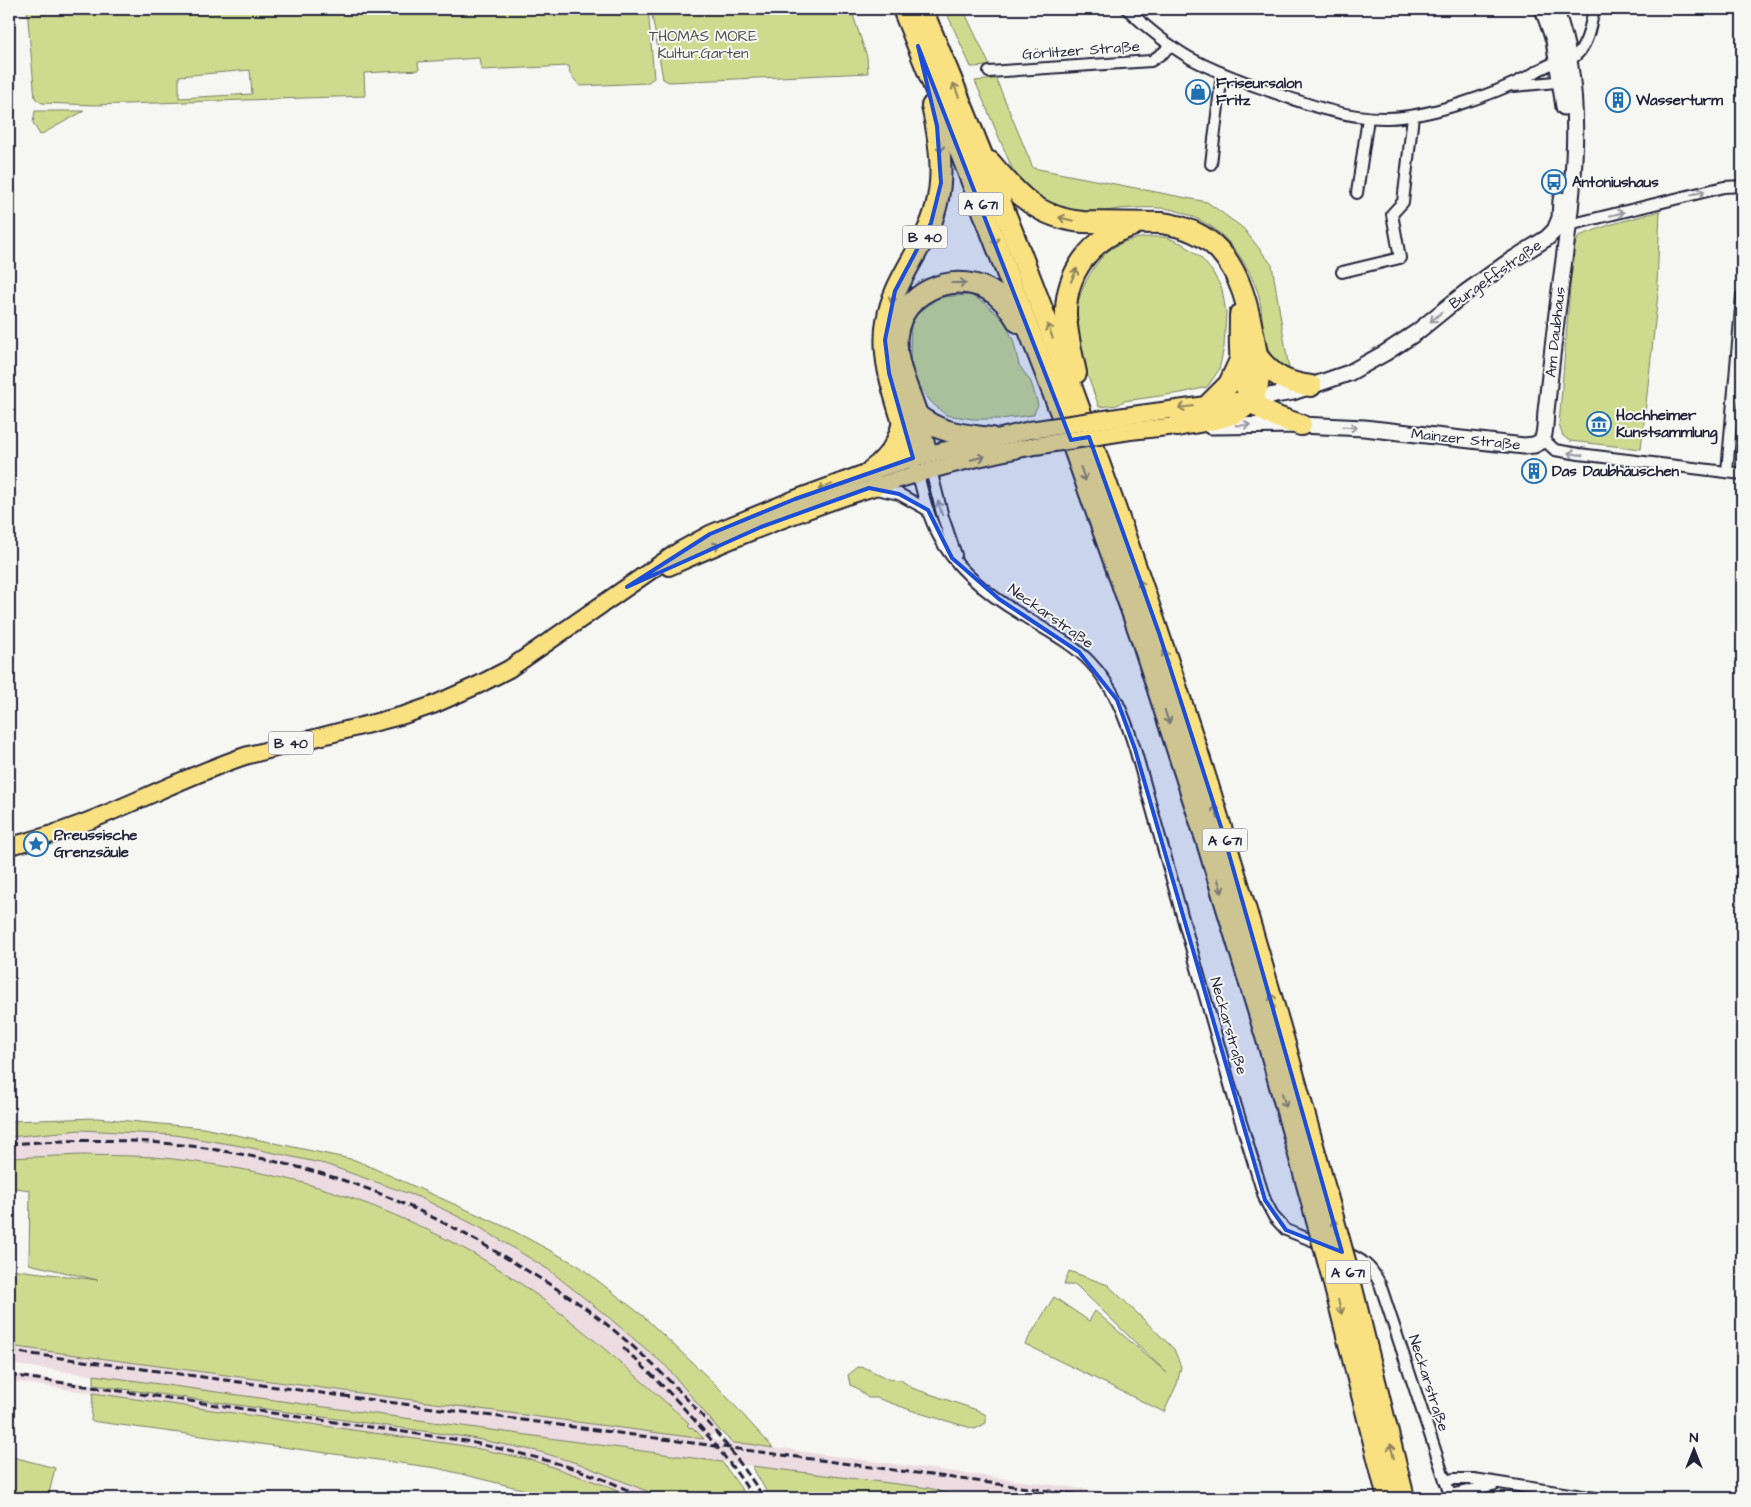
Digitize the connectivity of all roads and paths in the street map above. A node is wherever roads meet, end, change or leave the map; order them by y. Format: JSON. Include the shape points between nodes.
{"nodes":[{"id":1,"x":902,"y":9,"type":"edge"},
{"id":2,"x":922,"y":9,"type":"edge"},
{"id":3,"x":1128,"y":9,"type":"edge"},
{"id":4,"x":1543,"y":9,"type":"edge"},
{"id":5,"x":1555,"y":9,"type":"edge"},
{"id":6,"x":1594,"y":9,"type":"edge"},
{"id":7,"x":1170,"y":45,"type":"junction"},
{"id":8,"x":918,"y":46,"type":"junction"},
{"id":9,"x":1563,"y":61,"type":"junction"},
{"id":10,"x":989,"y":72,"type":"dead end"},
{"id":11,"x":1222,"y":73,"type":"junction"},
{"id":12,"x":1566,"y":81,"type":"junction"},
{"id":13,"x":1510,"y":86,"type":"junction"},
{"id":14,"x":1413,"y":116,"type":"junction"},
{"id":15,"x":1368,"y":118,"type":"junction"},
{"id":16,"x":980,"y":151,"type":"junction"},
{"id":17,"x":1211,"y":164,"type":"dead end"},
{"id":18,"x":1742,"y":186,"type":"edge"},
{"id":19,"x":1357,"y":193,"type":"dead end"},
{"id":20,"x":1565,"y":222,"type":"junction"},
{"id":21,"x":1149,"y":223,"type":"junction"},
{"id":22,"x":1532,"y":248,"type":"junction"},
{"id":23,"x":1562,"y":271,"type":"junction"},
{"id":24,"x":1342,"y":272,"type":"dead end"},
{"id":25,"x":1742,"y":296,"type":"edge"},
{"id":26,"x":1249,"y":357,"type":"junction"},
{"id":27,"x":1041,"y":363,"type":"junction"},
{"id":28,"x":1311,"y":386,"type":"junction"},
{"id":29,"x":1252,"y":399,"type":"junction"},
{"id":30,"x":1209,"y":404,"type":"junction"},
{"id":31,"x":910,"y":418,"type":"junction"},
{"id":32,"x":1128,"y":423,"type":"junction"},
{"id":33,"x":1302,"y":425,"type":"junction"},
{"id":34,"x":1085,"y":426,"type":"junction"},
{"id":35,"x":1177,"y":426,"type":"junction"},
{"id":36,"x":991,"y":438,"type":"junction"},
{"id":37,"x":1032,"y":438,"type":"junction"},
{"id":38,"x":1543,"y":439,"type":"junction"},
{"id":39,"x":922,"y":464,"type":"junction"},
{"id":40,"x":1727,"y":472,"type":"junction"},
{"id":41,"x":1742,"y":474,"type":"edge"},
{"id":42,"x":870,"y":480,"type":"junction"},
{"id":43,"x":928,"y":510,"type":"junction"},
{"id":44,"x":962,"y":568,"type":"junction"},
{"id":45,"x":13,"y":845,"type":"edge"},
{"id":46,"x":1279,"y":1050,"type":"junction"},
{"id":47,"x":1445,"y":1480,"type":"junction"},
{"id":48,"x":1496,"y":1484,"type":"junction"},
{"id":49,"x":1450,"y":1497,"type":"edge"},
{"id":50,"x":1388,"y":1498,"type":"edge"},
{"id":51,"x":1404,"y":1498,"type":"edge"},
{"id":52,"x":1595,"y":1498,"type":"edge"}],
"edges":[{"from":1,"to":8,"type":"highway","number":"A 671"},
{"from":16,"to":2,"type":"highway","number":"A 671","one_way":true},
{"from":3,"to":7,"type":"street"},
{"from":4,"to":9,"type":"main road"},
{"from":5,"to":9,"type":"main road","via":[[1562,28]]},
{"from":6,"to":9,"type":"street","via":[[1587,39],[1576,55]]},
{"from":7,"to":10,"type":"street","name":"Görlitzer Straße","via":[[1151,61]]},
{"from":7,"to":11,"type":"street"},
{"from":8,"to":27,"type":"highway","number":"A 671","one_way":true},
{"from":8,"to":31,"type":"highway","number":"B 40","one_way":true,"via":[[937,126],[942,168],[939,196],[931,224],[895,291],[885,340],[888,364]]},
{"from":9,"to":12,"type":"main road","name":"Am Daubhaus"},
{"from":9,"to":13,"type":"street"},
{"from":11,"to":15,"type":"street","via":[[1328,111]]},
{"from":11,"to":17,"type":"street"},
{"from":12,"to":13,"type":"street"},
{"from":12,"to":20,"type":"main road","name":"Am Daubhaus"},
{"from":13,"to":14,"type":"street"},
{"from":14,"to":15,"type":"street"},
{"from":14,"to":24,"type":"street","via":[[1403,202],[1392,214],[1400,258]]},
{"from":15,"to":19,"type":"street"},
{"from":21,"to":16,"type":"highway","one_way":true,"via":[[1072,221],[1049,214],[1020,196]]},
{"from":34,"to":16,"type":"highway","number":"A 671","one_way":true},
{"from":20,"to":18,"type":"street","one_way":true,"via":[[1724,187]]},
{"from":20,"to":22,"type":"main road","name":"Burgeffstraße"},
{"from":20,"to":23,"type":"main road","name":"Am Daubhaus"},
{"from":21,"to":26,"type":"highway","via":[[1186,228],[1203,237],[1226,258],[1247,306]]},
{"from":34,"to":21,"type":"highway","one_way":true,"via":[[1066,317],[1072,280],[1084,258],[1102,240],[1124,228]]},
{"from":22,"to":23,"type":"main road","via":[[1554,251],[1560,257]]},
{"from":22,"to":28,"type":"main road","name":"Burgeffstraße","one_way":true,"via":[[1506,263],[1385,353],[1349,373]]},
{"from":23,"to":38,"type":"main road","name":"Am Daubhaus"},
{"from":25,"to":40,"type":"street"},
{"from":26,"to":28,"type":"highway","via":[[1280,378]]},
{"from":26,"to":29,"type":"highway","via":[[1246,388]]},
{"from":26,"to":30,"type":"highway"},
{"from":31,"to":27,"type":"highway","one_way":true,"via":[[900,369],[898,327],[908,307],[934,287],[967,283],[997,295],[1012,311]]},
{"from":27,"to":46,"type":"highway","number":"A 671","one_way":true,"via":[[1141,638]]},
{"from":28,"to":29,"type":"main road","name":"Burgeffstraße"},
{"from":29,"to":30,"type":"main road","number":"B 40"},
{"from":29,"to":33,"type":"highway","via":[[1259,408]]},
{"from":29,"to":35,"type":"highway","via":[[1240,411]]},
{"from":30,"to":32,"type":"main road","number":"B 40","one_way":true},
{"from":31,"to":36,"type":"highway","via":[[943,430]]},
{"from":31,"to":39,"type":"highway"},
{"from":31,"to":42,"type":"highway","number":"B 40","via":[[893,449]]},
{"from":32,"to":35,"type":"main road","number":"B 40"},
{"from":32,"to":37,"type":"main road","number":"B 40","bridge":true},
{"from":35,"to":33,"type":"main road","name":"Mainzer Straße","one_way":true},
{"from":33,"to":38,"type":"main road","name":"Mainzer Straße","one_way":true,"via":[[1364,428],[1524,446]]},
{"from":46,"to":34,"type":"highway","number":"A 671","one_way":true,"via":[[1223,833],[1158,633]]},
{"from":36,"to":37,"type":"main road","number":"B 40"},
{"from":36,"to":39,"type":"main road","number":"B 40"},
{"from":39,"to":37,"type":"main road","number":"B 40","one_way":true,"via":[[974,458]]},
{"from":40,"to":38,"type":"street","name":"Mainzer Straße","one_way":true,"via":[[1561,451]]},
{"from":39,"to":42,"type":"main road","number":"B 40"},
{"from":39,"to":43,"type":"street","name":"Neckarstraße"},
{"from":44,"to":39,"type":"street","name":"Neckarstraße","one_way":true},
{"from":40,"to":41,"type":"street","name":"Mainzer Straße"},
{"from":42,"to":43,"type":"street"},
{"from":42,"to":45,"type":"main road","number":"B 40","via":[[795,499],[710,534],[679,550],[509,668],[433,705],[220,764],[90,821]]},
{"from":43,"to":44,"type":"street","name":"Neckarstraße","via":[[940,539]]},
{"from":44,"to":47,"type":"street","name":"Neckarstraße","via":[[1020,615],[1079,652],[1118,700],[1265,1200],[1286,1230],[1356,1257],[1376,1276]]},
{"from":46,"to":50,"type":"highway","number":"A 671","one_way":true,"bridge":true},
{"from":51,"to":46,"type":"highway","number":"A 671","one_way":true,"bridge":true,"via":[[1347,1268]]},
{"from":47,"to":48,"type":"street","via":[[1474,1479]]},
{"from":47,"to":49,"type":"street","name":"Neckarstraße"},
{"from":48,"to":49,"type":"street"},
{"from":48,"to":52,"type":"street"}]}
